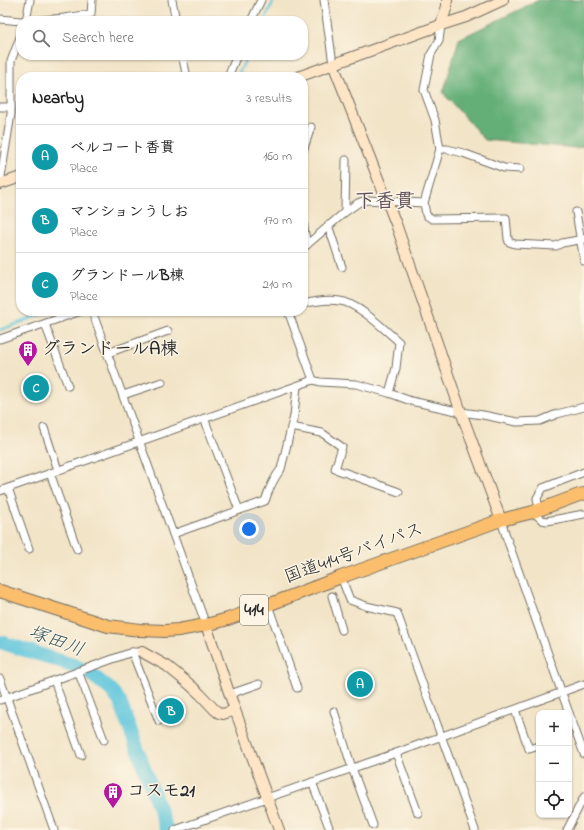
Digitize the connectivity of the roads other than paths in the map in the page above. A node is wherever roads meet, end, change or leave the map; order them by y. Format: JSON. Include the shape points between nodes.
{"nodes":[{"id":1,"x":30,"y":0,"type":"edge"},
{"id":2,"x":92,"y":0,"type":"edge"},
{"id":3,"x":172,"y":0,"type":"edge"},
{"id":4,"x":261,"y":0,"type":"edge"},
{"id":5,"x":324,"y":0,"type":"edge"},
{"id":6,"x":447,"y":0,"type":"edge"},
{"id":7,"x":503,"y":0,"type":"edge"},
{"id":8,"x":27,"y":16,"type":"edge"},
{"id":9,"x":78,"y":16,"type":"edge"},
{"id":10,"x":175,"y":16,"type":"edge"},
{"id":11,"x":253,"y":16,"type":"edge"},
{"id":12,"x":0,"y":19,"type":"edge"},
{"id":13,"x":16,"y":21,"type":"edge"},
{"id":14,"x":441,"y":25,"type":"junction"},
{"id":15,"x":16,"y":48,"type":"edge"},
{"id":16,"x":183,"y":60,"type":"edge"},
{"id":17,"x":235,"y":60,"type":"edge"},
{"id":18,"x":333,"y":64,"type":"junction"},
{"id":19,"x":186,"y":72,"type":"edge"},
{"id":20,"x":230,"y":72,"type":"edge"},
{"id":21,"x":308,"y":73,"type":"edge"},
{"id":22,"x":0,"y":107,"type":"edge"},
{"id":23,"x":11,"y":107,"type":"junction"},
{"id":24,"x":311,"y":126,"type":"dead end"},
{"id":25,"x":308,"y":135,"type":"edge"},
{"id":26,"x":440,"y":149,"type":"junction"},
{"id":27,"x":3,"y":150,"type":"edge"},
{"id":28,"x":346,"y":160,"type":"dead end"},
{"id":29,"x":520,"y":169,"type":"dead end"},
{"id":30,"x":16,"y":179,"type":"edge"},
{"id":31,"x":0,"y":184,"type":"edge"},
{"id":32,"x":386,"y":201,"type":"junction"},
{"id":33,"x":424,"y":203,"type":"junction"},
{"id":34,"x":345,"y":212,"type":"junction"},
{"id":35,"x":576,"y":212,"type":"dead end"},
{"id":36,"x":328,"y":226,"type":"junction"},
{"id":37,"x":582,"y":240,"type":"edge"},
{"id":38,"x":308,"y":243,"type":"edge"},
{"id":39,"x":584,"y":261,"type":"edge"},
{"id":40,"x":342,"y":267,"type":"dead end"},
{"id":41,"x":308,"y":302,"type":"edge"},
{"id":42,"x":67,"y":316,"type":"edge"},
{"id":43,"x":94,"y":316,"type":"edge"},
{"id":44,"x":290,"y":316,"type":"edge"},
{"id":45,"x":45,"y":324,"type":"junction"},
{"id":46,"x":168,"y":331,"type":"dead end"},
{"id":47,"x":0,"y":339,"type":"edge"},
{"id":48,"x":108,"y":353,"type":"junction"},
{"id":49,"x":313,"y":380,"type":"junction"},
{"id":50,"x":162,"y":382,"type":"dead end"},
{"id":51,"x":68,"y":386,"type":"dead end"},
{"id":52,"x":297,"y":386,"type":"junction"},
{"id":53,"x":388,"y":393,"type":"junction"},
{"id":54,"x":123,"y":395,"type":"junction"},
{"id":55,"x":584,"y":407,"type":"edge"},
{"id":56,"x":461,"y":412,"type":"junction"},
{"id":57,"x":204,"y":418,"type":"junction"},
{"id":58,"x":291,"y":427,"type":"junction"},
{"id":59,"x":44,"y":428,"type":"dead end"},
{"id":60,"x":140,"y":441,"type":"junction"},
{"id":61,"x":58,"y":470,"type":"junction"},
{"id":62,"x":584,"y":472,"type":"edge"},
{"id":63,"x":50,"y":473,"type":"junction"},
{"id":64,"x":8,"y":488,"type":"junction"},
{"id":65,"x":0,"y":491,"type":"edge"},
{"id":66,"x":399,"y":492,"type":"dead end"},
{"id":67,"x":584,"y":494,"type":"edge"},
{"id":68,"x":239,"y":510,"type":"junction"},
{"id":69,"x":536,"y":510,"type":"junction"},
{"id":70,"x":584,"y":514,"type":"edge"},
{"id":71,"x":501,"y":520,"type":"junction"},
{"id":72,"x":173,"y":534,"type":"junction"},
{"id":73,"x":29,"y":548,"type":"dead end"},
{"id":74,"x":77,"y":549,"type":"dead end"},
{"id":75,"x":341,"y":577,"type":"junction"},
{"id":76,"x":0,"y":591,"type":"edge"},
{"id":77,"x":332,"y":596,"type":"dead end"},
{"id":78,"x":268,"y":605,"type":"junction"},
{"id":79,"x":206,"y":625,"type":"junction"},
{"id":80,"x":342,"y":630,"type":"dead end"},
{"id":81,"x":137,"y":652,"type":"junction"},
{"id":82,"x":76,"y":672,"type":"junction"},
{"id":83,"x":0,"y":679,"type":"edge"},
{"id":84,"x":54,"y":680,"type":"junction"},
{"id":85,"x":259,"y":684,"type":"dead end"},
{"id":86,"x":584,"y":684,"type":"edge"},
{"id":87,"x":297,"y":688,"type":"dead end"},
{"id":88,"x":561,"y":692,"type":"junction"},
{"id":89,"x":230,"y":694,"type":"junction"},
{"id":90,"x":4,"y":699,"type":"edge"},
{"id":91,"x":235,"y":710,"type":"junction"},
{"id":92,"x":514,"y":710,"type":"junction"},
{"id":93,"x":568,"y":710,"type":"edge"},
{"id":94,"x":334,"y":711,"type":"dead end"},
{"id":95,"x":159,"y":721,"type":"dead end"},
{"id":96,"x":572,"y":721,"type":"edge"},
{"id":97,"x":442,"y":736,"type":"junction"},
{"id":98,"x":104,"y":740,"type":"dead end"},
{"id":99,"x":536,"y":747,"type":"edge"},
{"id":100,"x":396,"y":753,"type":"junction"},
{"id":101,"x":584,"y":754,"type":"edge"},
{"id":102,"x":81,"y":755,"type":"dead end"},
{"id":103,"x":352,"y":768,"type":"junction"},
{"id":104,"x":312,"y":782,"type":"junction"},
{"id":105,"x":584,"y":797,"type":"edge"},
{"id":106,"x":268,"y":798,"type":"junction"},
{"id":107,"x":581,"y":811,"type":"edge"},
{"id":108,"x":418,"y":813,"type":"dead end"},
{"id":109,"x":373,"y":825,"type":"dead end"},
{"id":110,"x":54,"y":830,"type":"edge"},
{"id":111,"x":175,"y":830,"type":"edge"},
{"id":112,"x":279,"y":830,"type":"edge"},
{"id":113,"x":330,"y":830,"type":"edge"},
{"id":114,"x":475,"y":830,"type":"edge"},
{"id":115,"x":567,"y":830,"type":"edge"}],
"edges":[{"from":1,"to":8,"type":"street"},
{"from":2,"to":9,"type":"street","via":[[91,14]]},
{"from":3,"to":10,"type":"street"},
{"from":4,"to":11,"type":"street"},
{"from":5,"to":18,"type":"street"},
{"from":6,"to":14,"type":"street"},
{"from":7,"to":14,"type":"street"},
{"from":12,"to":13,"type":"street"},
{"from":14,"to":18,"type":"street"},
{"from":14,"to":26,"type":"street","via":[[439,41],[431,54],[424,90],[435,120]]},
{"from":15,"to":23,"type":"street","via":[[11,61]]},
{"from":16,"to":19,"type":"street"},
{"from":17,"to":20,"type":"street"},
{"from":18,"to":21,"type":"street"},
{"from":18,"to":32,"type":"street"},
{"from":22,"to":23,"type":"street"},
{"from":23,"to":27,"type":"street"},
{"from":24,"to":25,"type":"street"},
{"from":26,"to":29,"type":"street","via":[[473,156],[504,168]]},
{"from":26,"to":33,"type":"street"},
{"from":27,"to":31,"type":"street"},
{"from":28,"to":34,"type":"street"},
{"from":30,"to":31,"type":"street"},
{"from":32,"to":33,"type":"street"},
{"from":32,"to":34,"type":"street","via":[[366,200]]},
{"from":32,"to":56,"type":"street"},
{"from":33,"to":37,"type":"street","via":[[426,215],[432,219],[506,218],[509,242],[515,244],[556,246]]},
{"from":34,"to":36,"type":"street"},
{"from":35,"to":37,"type":"street"},
{"from":36,"to":38,"type":"street"},
{"from":36,"to":40,"type":"street"},
{"from":37,"to":39,"type":"street"},
{"from":41,"to":53,"type":"street","via":[[341,300],[353,305],[399,342],[396,368]]},
{"from":42,"to":45,"type":"street"},
{"from":43,"to":48,"type":"street"},
{"from":44,"to":49,"type":"street"},
{"from":45,"to":47,"type":"street"},
{"from":45,"to":51,"type":"street"},
{"from":46,"to":48,"type":"street"},
{"from":48,"to":54,"type":"street"},
{"from":49,"to":52,"type":"street"},
{"from":49,"to":53,"type":"street","via":[[356,384]]},
{"from":50,"to":54,"type":"street"},
{"from":52,"to":57,"type":"street"},
{"from":52,"to":58,"type":"street"},
{"from":53,"to":56,"type":"street"},
{"from":54,"to":60,"type":"street"},
{"from":55,"to":56,"type":"street","via":[[540,421],[524,422]]},
{"from":56,"to":71,"type":"street"},
{"from":57,"to":60,"type":"street"},
{"from":57,"to":68,"type":"street"},
{"from":58,"to":66,"type":"street","via":[[322,433],[342,447],[334,469]]},
{"from":58,"to":68,"type":"street","via":[[280,469],[265,501]]},
{"from":59,"to":61,"type":"street"},
{"from":60,"to":61,"type":"street"},
{"from":60,"to":72,"type":"street"},
{"from":61,"to":63,"type":"street"},
{"from":62,"to":69,"type":"street","via":[[543,488],[537,498]]},
{"from":63,"to":64,"type":"street"},
{"from":63,"to":74,"type":"street"},
{"from":64,"to":65,"type":"street"},
{"from":64,"to":73,"type":"street"},
{"from":67,"to":69,"type":"highway","name":"国道414号バイパス","number":"414"},
{"from":68,"to":72,"type":"street"},
{"from":69,"to":70,"type":"street","via":[[542,520],[548,521]]},
{"from":69,"to":71,"type":"highway","name":"国道414号バイパス","number":"414"},
{"from":71,"to":75,"type":"highway","name":"国道414号バイパス","number":"414"},
{"from":71,"to":88,"type":"street"},
{"from":72,"to":79,"type":"street"},
{"from":75,"to":78,"type":"highway","name":"国道414号バイパス","number":"414"},
{"from":75,"to":97,"type":"street","via":[[350,600],[397,613]]},
{"from":76,"to":79,"type":"highway","name":"国道414号バイパス","number":"414","via":[[115,627],[165,631]]},
{"from":77,"to":80,"type":"street"},
{"from":78,"to":79,"type":"highway","name":"国道414号バイパス","number":"414"},
{"from":78,"to":87,"type":"street"},
{"from":79,"to":89,"type":"street"},
{"from":81,"to":82,"type":"street"},
{"from":81,"to":91,"type":"street","via":[[167,666],[219,713]]},
{"from":81,"to":95,"type":"street"},
{"from":82,"to":84,"type":"street"},
{"from":82,"to":98,"type":"street"},
{"from":83,"to":90,"type":"street"},
{"from":84,"to":90,"type":"street"},
{"from":84,"to":102,"type":"street"},
{"from":85,"to":89,"type":"street"},
{"from":86,"to":88,"type":"street"},
{"from":88,"to":92,"type":"street"},
{"from":88,"to":93,"type":"street"},
{"from":89,"to":91,"type":"street"},
{"from":90,"to":110,"type":"street"},
{"from":91,"to":106,"type":"street"},
{"from":92,"to":97,"type":"street"},
{"from":92,"to":99,"type":"street","via":[[529,749]]},
{"from":94,"to":103,"type":"street"},
{"from":96,"to":101,"type":"street"},
{"from":97,"to":100,"type":"street"},
{"from":97,"to":114,"type":"street"},
{"from":100,"to":103,"type":"street"},
{"from":100,"to":108,"type":"street"},
{"from":103,"to":104,"type":"street"},
{"from":103,"to":109,"type":"street"},
{"from":104,"to":106,"type":"street"},
{"from":104,"to":113,"type":"street"},
{"from":105,"to":107,"type":"street"},
{"from":106,"to":111,"type":"street"},
{"from":106,"to":112,"type":"street"},
{"from":107,"to":115,"type":"street"}]}
